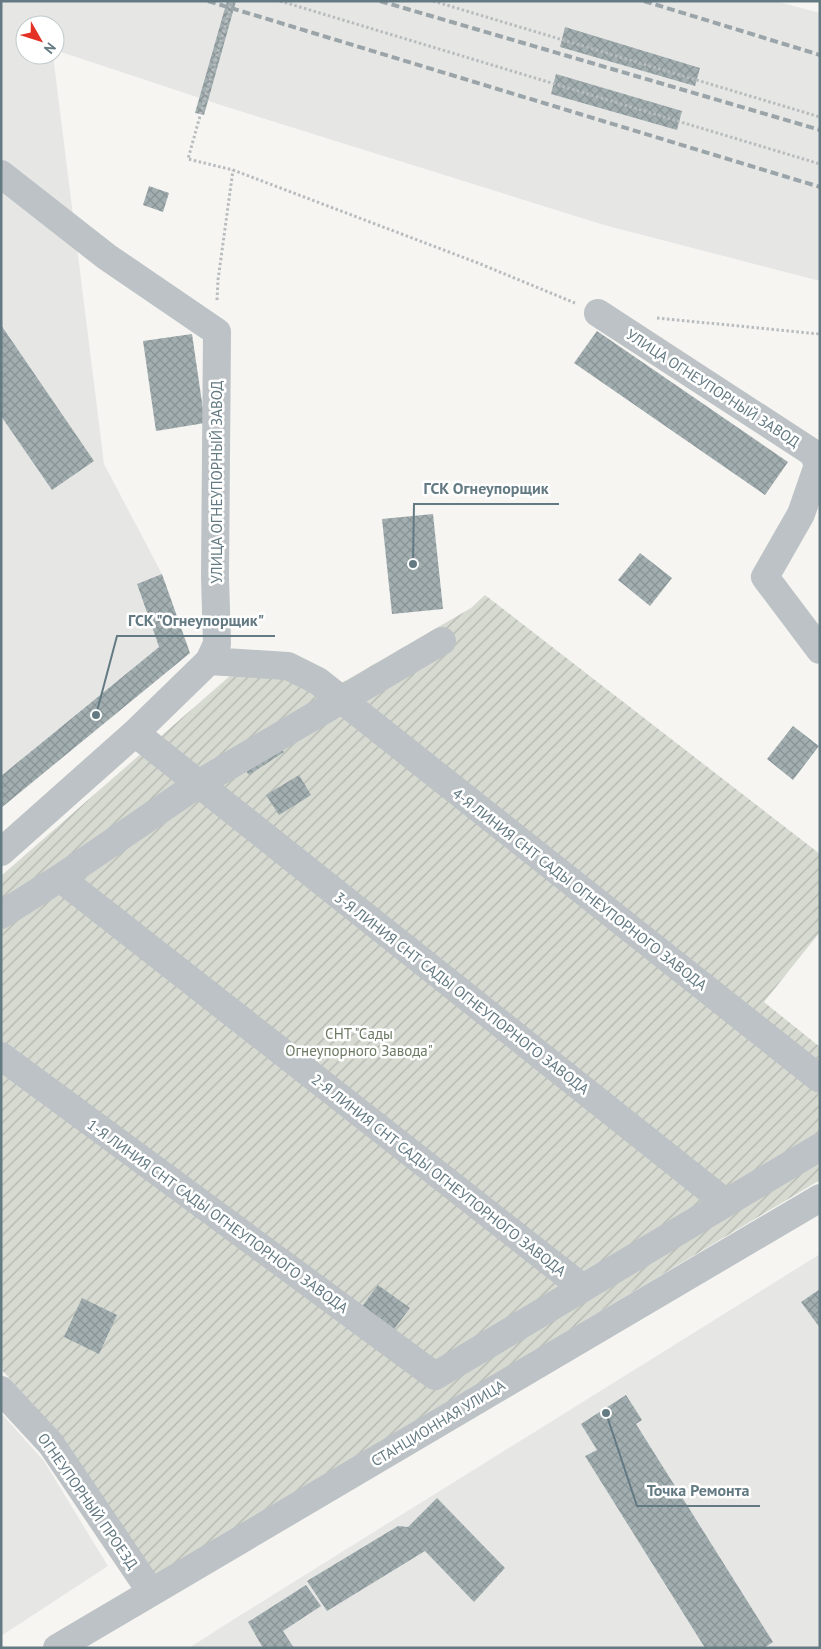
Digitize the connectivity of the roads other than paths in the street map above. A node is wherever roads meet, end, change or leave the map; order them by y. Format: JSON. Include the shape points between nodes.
{"nodes":[{"id":1,"x":1,"y":174,"type":"edge"},
{"id":2,"x":598,"y":313,"type":"road end"},
{"id":3,"x":819,"y":465,"type":"edge"},
{"id":4,"x":442,"y":640,"type":"dead end"},
{"id":5,"x":820,"y":650,"type":"edge"},
{"id":6,"x":209,"y":661,"type":"junction"},
{"id":7,"x":340,"y":699,"type":"junction"},
{"id":8,"x":136,"y":733,"type":"junction"},
{"id":9,"x":198,"y":784,"type":"junction"},
{"id":10,"x":1,"y":852,"type":"edge"},
{"id":11,"x":60,"y":878,"type":"junction"},
{"id":12,"x":1,"y":915,"type":"edge"},
{"id":13,"x":1,"y":1056,"type":"edge"},
{"id":14,"x":820,"y":1079,"type":"edge"},
{"id":15,"x":820,"y":1147,"type":"edge"},
{"id":16,"x":820,"y":1198,"type":"edge"},
{"id":17,"x":726,"y":1203,"type":"junction"},
{"id":18,"x":583,"y":1288,"type":"junction"},
{"id":19,"x":1,"y":1390,"type":"edge"},
{"id":20,"x":151,"y":1592,"type":"junction"},
{"id":21,"x":57,"y":1648,"type":"edge"}],
"edges":[{"from":1,"to":6,"type":"street","name":"УЛИЦА ОГНЕУПОРНЫЙ ЗАВОД","via":[[107,257],[217,332],[217,644]]},
{"from":2,"to":3,"type":"street","name":"УЛИЦА ОГНЕУПОРНЫЙ ЗАВОД","via":[[813,454]]},
{"from":3,"to":5,"type":"street","name":"УЛИЦА ОГНЕУПОРНЫЙ ЗАВОД","via":[[801,514],[765,577]]},
{"from":4,"to":7,"type":"street"},
{"from":6,"to":7,"type":"street","name":"4-Я ЛИНИЯ СНТ САДЫ ОГНЕУПОРНОГО ЗАВОДА","via":[[288,666],[318,681]]},
{"from":6,"to":8,"type":"street","name":"УЛИЦА ОГНЕУПОРНЫЙ ЗАВОД"},
{"from":7,"to":9,"type":"street"},
{"from":7,"to":14,"type":"street","name":"4-Я ЛИНИЯ СНТ САДЫ ОГНЕУПОРНОГО ЗАВОДА"},
{"from":8,"to":9,"type":"street","name":"3-Я ЛИНИЯ СНТ САДЫ ОГНЕУПОРНОГО ЗАВОДА"},
{"from":8,"to":10,"type":"street","name":"УЛИЦА ОГНЕУПОРНЫЙ ЗАВОД"},
{"from":9,"to":11,"type":"street"},
{"from":9,"to":17,"type":"street","name":"3-Я ЛИНИЯ СНТ САДЫ ОГНЕУПОРНОГО ЗАВОДА"},
{"from":11,"to":12,"type":"street"},
{"from":11,"to":18,"type":"street","name":"2-Я ЛИНИЯ СНТ САДЫ ОГНЕУПОРНОГО ЗАВОДА"},
{"from":13,"to":18,"type":"street","name":"1-Я ЛИНИЯ СНТ САДЫ ОГНЕУПОРНОГО ЗАВОДА","via":[[435,1376]]},
{"from":15,"to":17,"type":"street"},
{"from":16,"to":20,"type":"street","name":"СТАНЦИОННАЯ УЛИЦА"},
{"from":17,"to":18,"type":"street"},
{"from":19,"to":20,"type":"street","name":"ОГНЕУПОРНЫЙ ПРОЕЗД","via":[[52,1444]]},
{"from":20,"to":21,"type":"street","name":"СТАНЦИОННАЯ УЛИЦА"}]}
